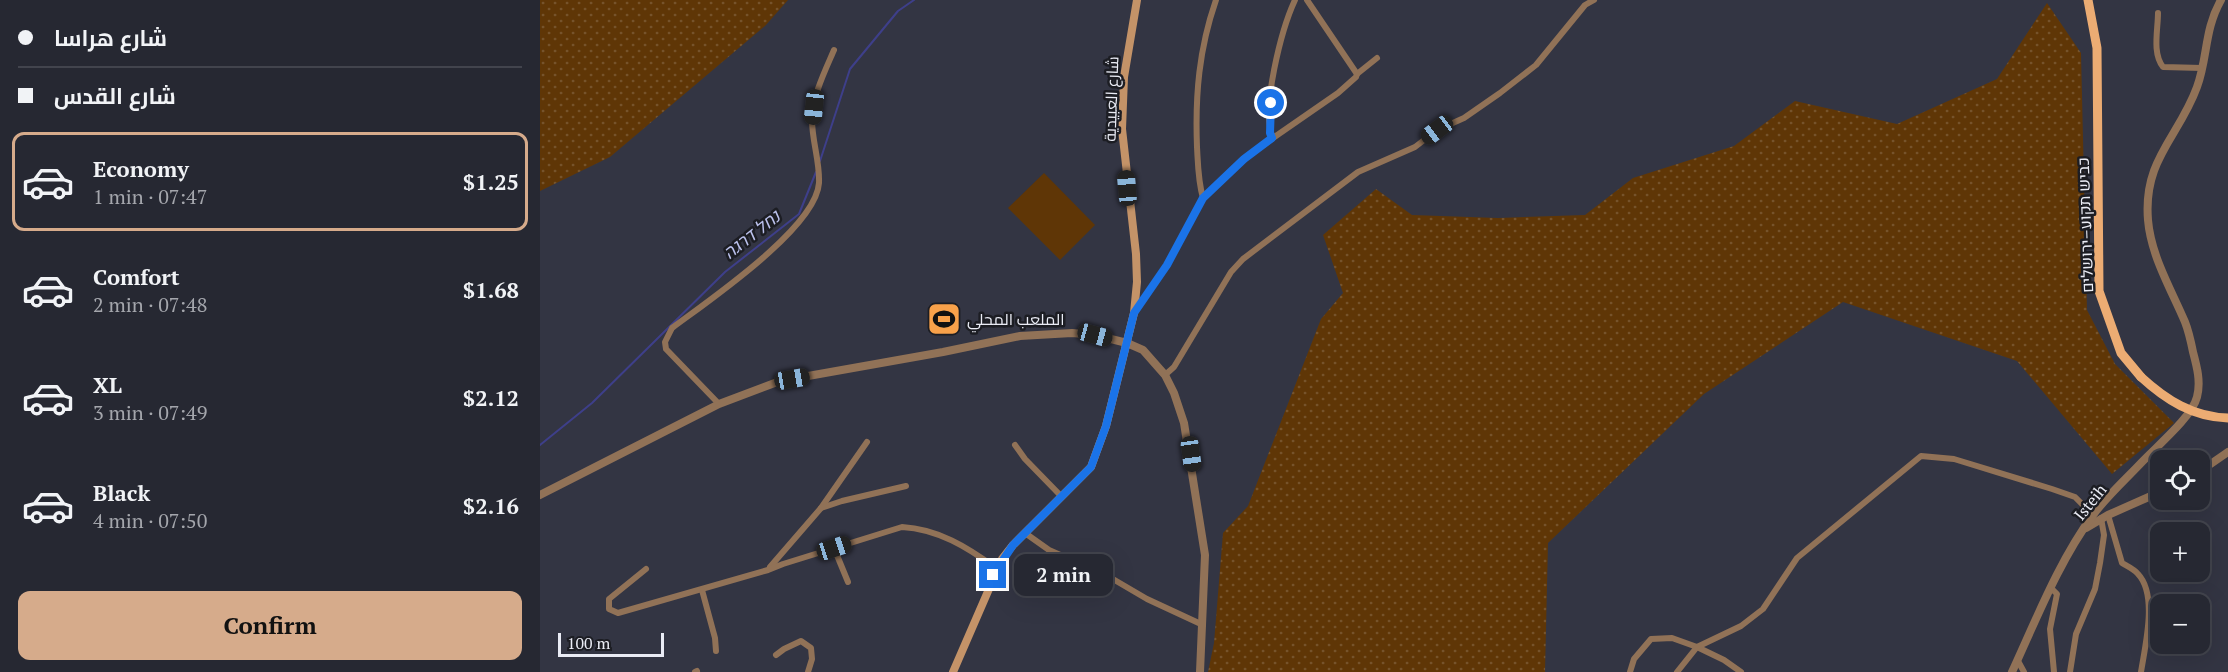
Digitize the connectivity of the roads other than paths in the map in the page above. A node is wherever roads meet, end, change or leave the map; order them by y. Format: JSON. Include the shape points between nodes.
{"nodes":[{"id":1,"x":1137,"y":0,"type":"edge"},
{"id":2,"x":1216,"y":0,"type":"edge"},
{"id":3,"x":1295,"y":0,"type":"edge"},
{"id":4,"x":1307,"y":0,"type":"edge"},
{"id":5,"x":1594,"y":0,"type":"edge"},
{"id":6,"x":2088,"y":0,"type":"edge"},
{"id":7,"x":2221,"y":0,"type":"edge"},
{"id":8,"x":2158,"y":13,"type":"dead end"},
{"id":9,"x":834,"y":50,"type":"dead end"},
{"id":10,"x":1377,"y":58,"type":"dead end"},
{"id":11,"x":2202,"y":68,"type":"junction"},
{"id":12,"x":1357,"y":74,"type":"junction"},
{"id":13,"x":1272,"y":138,"type":"junction"},
{"id":14,"x":1203,"y":198,"type":"junction"},
{"id":15,"x":1134,"y":313,"type":"junction"},
{"id":16,"x":1127,"y":343,"type":"junction"},
{"id":17,"x":1165,"y":375,"type":"junction"},
{"id":18,"x":719,"y":405,"type":"junction"},
{"id":19,"x":2228,"y":418,"type":"edge"},
{"id":20,"x":867,"y":442,"type":"dead end"},
{"id":21,"x":1015,"y":445,"type":"dead end"},
{"id":22,"x":2228,"y":452,"type":"edge"},
{"id":23,"x":2210,"y":464,"type":"edge"},
{"id":24,"x":906,"y":486,"type":"dead end"},
{"id":25,"x":540,"y":495,"type":"edge"},
{"id":26,"x":1061,"y":496,"type":"junction"},
{"id":27,"x":2150,"y":496,"type":"edge"},
{"id":28,"x":821,"y":508,"type":"junction"},
{"id":29,"x":2101,"y":516,"type":"junction"},
{"id":30,"x":1025,"y":533,"type":"junction"},
{"id":31,"x":834,"y":548,"type":"junction"},
{"id":32,"x":996,"y":568,"type":"junction"},
{"id":33,"x":646,"y":570,"type":"dead end"},
{"id":34,"x":768,"y":570,"type":"junction"},
{"id":35,"x":848,"y":582,"type":"dead end"},
{"id":36,"x":2050,"y":588,"type":"junction"},
{"id":37,"x":702,"y":590,"type":"junction"},
{"id":38,"x":1203,"y":625,"type":"junction"},
{"id":39,"x":1697,"y":647,"type":"junction"},
{"id":40,"x":716,"y":651,"type":"dead end"},
{"id":41,"x":776,"y":655,"type":"dead end"},
{"id":42,"x":2018,"y":661,"type":"junction"},
{"id":43,"x":808,"y":672,"type":"edge"},
{"id":44,"x":953,"y":672,"type":"edge"},
{"id":45,"x":1200,"y":672,"type":"edge"},
{"id":46,"x":1630,"y":672,"type":"edge"},
{"id":47,"x":1677,"y":672,"type":"edge"},
{"id":48,"x":1741,"y":672,"type":"edge"},
{"id":49,"x":2012,"y":672,"type":"edge"},
{"id":50,"x":2024,"y":672,"type":"edge"},
{"id":51,"x":2054,"y":672,"type":"edge"},
{"id":52,"x":2070,"y":672,"type":"edge"},
{"id":53,"x":2141,"y":672,"type":"edge"}],
"edges":[{"from":1,"to":15,"type":"main road","name":"شارع العبيدية","via":[[1124,77],[1122,129],[1136,254]]},
{"from":2,"to":14,"type":"street","via":[[1198,74],[1197,150]]},
{"from":3,"to":13,"type":"street","via":[[1275,62]]},
{"from":4,"to":12,"type":"street"},
{"from":5,"to":17,"type":"street","via":[[1585,5],[1536,64],[1500,93],[1415,147],[1358,172],[1243,259],[1231,272],[1174,368]]},
{"from":6,"to":19,"type":"main road","name":"כביש תקוע–ירושלים","bridge":true,"via":[[2097,48],[2099,291],[2121,353],[2140,377],[2165,398],[2198,414]]},
{"from":7,"to":11,"type":"street","name":"Isteih","via":[[2209,24]]},
{"from":8,"to":11,"type":"street","via":[[2158,62],[2163,67]]},
{"from":9,"to":18,"type":"street","via":[[812,120],[819,185],[810,207],[783,241],[672,328],[665,342],[666,349]]},
{"from":10,"to":12,"type":"street"},
{"from":11,"to":29,"type":"street","name":"Isteih","via":[[2187,109],[2157,160],[2149,189],[2148,220],[2156,256],[2186,325],[2200,385],[2197,400]]},
{"from":12,"to":13,"type":"street","via":[[1338,93]]},
{"from":13,"to":14,"type":"street"},
{"from":14,"to":15,"type":"street","via":[[1167,265]]},
{"from":15,"to":16,"type":"main road","name":"شارع العبيدية"},
{"from":16,"to":17,"type":"street","via":[[1143,351]]},
{"from":16,"to":18,"type":"street","via":[[1072,333],[1020,336],[780,381]]},
{"from":16,"to":26,"type":"main road","name":"شارع العبيدية","via":[[1091,467]]},
{"from":17,"to":38,"type":"street","via":[[1184,423],[1191,454],[1205,555]]},
{"from":18,"to":25,"type":"street"},
{"from":20,"to":28,"type":"street"},
{"from":21,"to":26,"type":"street"},
{"from":22,"to":23,"type":"street"},
{"from":24,"to":28,"type":"street"},
{"from":26,"to":30,"type":"main road","name":"شارع العبيدية"},
{"from":27,"to":29,"type":"street"},
{"from":28,"to":34,"type":"street"},
{"from":29,"to":36,"type":"street","name":"Isteih","via":[[2085,529]]},
{"from":29,"to":39,"type":"street","via":[[2075,497],[2052,489],[1954,459],[1920,456],[1797,558],[1763,609],[1741,626]]},
{"from":29,"to":52,"type":"street","via":[[2104,535],[2098,572],[2092,598],[2076,634]]},
{"from":29,"to":53,"type":"street","via":[[2122,563],[2138,574],[2145,588],[2149,627]]},
{"from":30,"to":32,"type":"main road","name":"شارع العبيدية"},
{"from":30,"to":38,"type":"street","via":[[1049,550]]},
{"from":31,"to":32,"type":"street","via":[[902,527],[921,528],[974,551]]},
{"from":31,"to":34,"type":"street"},
{"from":31,"to":35,"type":"street"},
{"from":32,"to":44,"type":"main road","name":"شارع العبيدية"},
{"from":33,"to":37,"type":"street","via":[[609,599],[612,612],[618,614]]},
{"from":34,"to":37,"type":"street"},
{"from":36,"to":42,"type":"street","name":"Isteih"},
{"from":36,"to":51,"type":"street","via":[[2057,594],[2050,629]]},
{"from":37,"to":40,"type":"street"},
{"from":38,"to":45,"type":"street"},
{"from":39,"to":46,"type":"street","via":[[1672,638],[1651,639],[1634,659]]},
{"from":39,"to":47,"type":"street"},
{"from":39,"to":48,"type":"street"},
{"from":41,"to":43,"type":"street","via":[[801,640],[811,648],[813,659]]},
{"from":42,"to":49,"type":"street","name":"Isteih"},
{"from":42,"to":50,"type":"street"}]}
